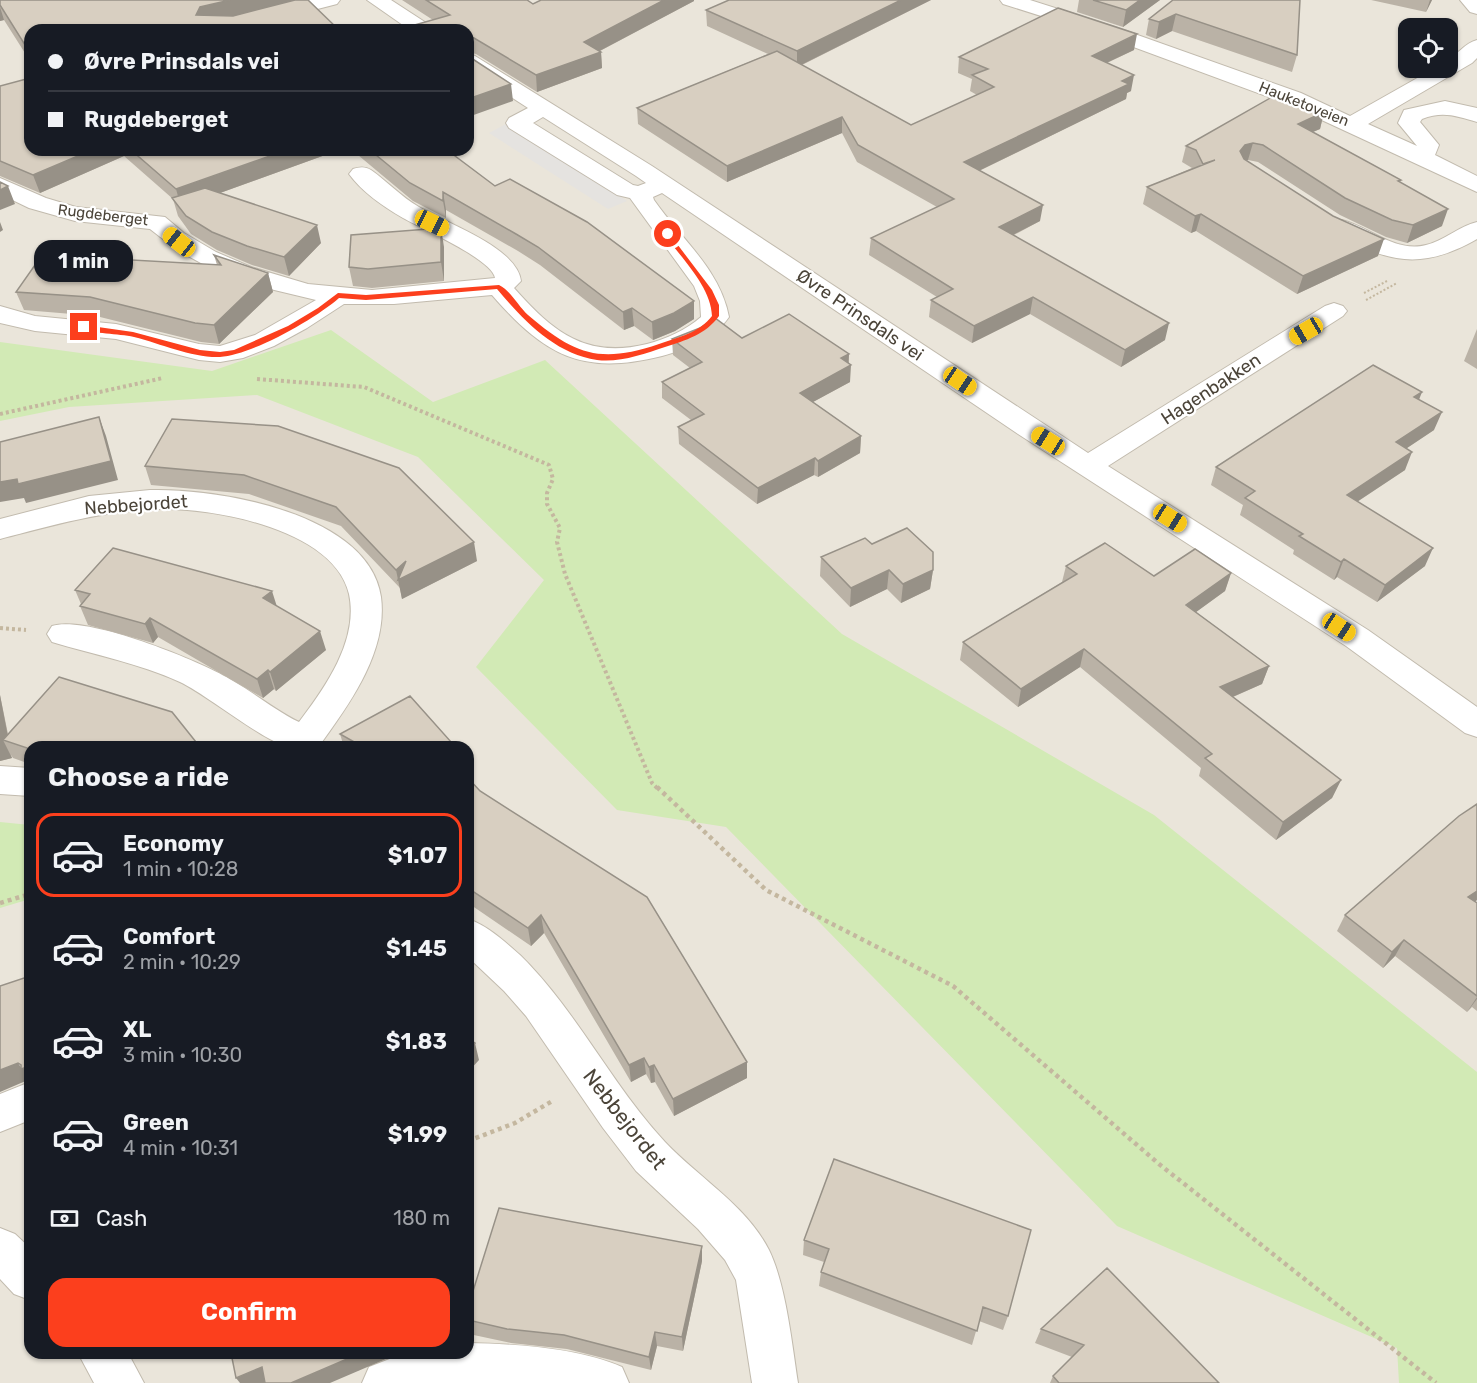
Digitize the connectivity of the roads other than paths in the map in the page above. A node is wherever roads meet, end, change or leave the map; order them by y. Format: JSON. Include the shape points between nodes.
{"nodes":[{"id":1,"x":330,"y":0,"type":"edge"},
{"id":2,"x":377,"y":0,"type":"edge"},
{"id":3,"x":1010,"y":0,"type":"edge"},
{"id":4,"x":1470,"y":0,"type":"edge"},
{"id":5,"x":1477,"y":8,"type":"edge"},
{"id":6,"x":236,"y":24,"type":"edge"},
{"id":7,"x":415,"y":24,"type":"edge"},
{"id":8,"x":1477,"y":46,"type":"edge"},
{"id":9,"x":474,"y":64,"type":"edge"},
{"id":10,"x":1477,"y":115,"type":"edge"},
{"id":11,"x":1352,"y":124,"type":"junction"},
{"id":12,"x":1419,"y":155,"type":"junction"},
{"id":13,"x":361,"y":174,"type":"dead end"},
{"id":14,"x":0,"y":185,"type":"edge"},
{"id":15,"x":1477,"y":185,"type":"edge"},
{"id":16,"x":651,"y":189,"type":"junction"},
{"id":17,"x":1320,"y":213,"type":"edge"},
{"id":18,"x":1477,"y":229,"type":"edge"},
{"id":19,"x":499,"y":287,"type":"junction"},
{"id":20,"x":338,"y":296,"type":"junction"},
{"id":21,"x":1345,"y":304,"type":"road end"},
{"id":22,"x":0,"y":314,"type":"edge"},
{"id":23,"x":1088,"y":466,"type":"junction"},
{"id":24,"x":0,"y":529,"type":"edge"},
{"id":25,"x":63,"y":634,"type":"dead end"},
{"id":26,"x":1477,"y":724,"type":"edge"},
{"id":27,"x":301,"y":741,"type":"edge"},
{"id":28,"x":308,"y":741,"type":"edge"},
{"id":29,"x":0,"y":780,"type":"edge"},
{"id":30,"x":24,"y":782,"type":"edge"},
{"id":31,"x":474,"y":939,"type":"edge"},
{"id":32,"x":24,"y":1103,"type":"edge"},
{"id":33,"x":0,"y":1113,"type":"edge"},
{"id":34,"x":0,"y":1249,"type":"edge"},
{"id":35,"x":24,"y":1272,"type":"edge"},
{"id":36,"x":105,"y":1359,"type":"edge"},
{"id":37,"x":121,"y":1383,"type":"edge"},
{"id":38,"x":385,"y":1383,"type":"edge"},
{"id":39,"x":606,"y":1383,"type":"edge"},
{"id":40,"x":775,"y":1383,"type":"edge"}],
"edges":[{"from":1,"to":6,"type":"street"},
{"from":2,"to":7,"type":"street"},
{"from":3,"to":11,"type":"street","name":"Hauketoveien","via":[[1134,32]]},
{"from":4,"to":5,"type":"street"},
{"from":8,"to":11,"type":"street","via":[[1465,59]]},
{"from":9,"to":16,"type":"street","name":"Øvre Prinsdals vei"},
{"from":10,"to":12,"type":"street","via":[[1453,106],[1436,106],[1412,115],[1409,123],[1428,145]]},
{"from":11,"to":12,"type":"street","name":"Hauketoveien"},
{"from":12,"to":15,"type":"street","name":"Hauketoveien"},
{"from":13,"to":19,"type":"street","via":[[387,197],[452,232],[500,264],[508,281]]},
{"from":14,"to":20,"type":"street","name":"Rugdeberget","via":[[59,212],[156,222],[179,242],[221,264],[276,284]]},
{"from":16,"to":19,"type":"street","name":"Øvre Prinsdals vei","via":[[646,207],[695,270],[715,305],[716,316],[709,325],[648,352],[598,358],[577,352],[549,336],[523,315]]},
{"from":16,"to":23,"type":"street","name":"Øvre Prinsdals vei"},
{"from":17,"to":18,"type":"street","via":[[1365,239],[1414,253],[1435,250]]},
{"from":19,"to":20,"type":"street","name":"Rugdeberget"},
{"from":20,"to":22,"type":"street","via":[[291,327],[236,352],[220,354],[133,334],[39,323]]},
{"from":21,"to":23,"type":"street","name":"Hagenbakken"},
{"from":23,"to":26,"type":"street","name":"Øvre Prinsdals vei","via":[[1357,638]]},
{"from":24,"to":28,"type":"street","name":"Nebbejordet","via":[[102,504],[197,500],[275,519],[328,545],[346,559],[362,582],[366,605],[363,637],[344,682]]},
{"from":25,"to":27,"type":"street","name":"Nebbejordet","via":[[117,646],[191,673]]},
{"from":29,"to":30,"type":"street"},
{"from":31,"to":40,"type":"street","name":"Nebbejordet","via":[[515,974],[637,1142],[739,1241],[753,1266]]},
{"from":32,"to":33,"type":"street"},
{"from":34,"to":35,"type":"street"},
{"from":36,"to":37,"type":"street"},
{"from":38,"to":39,"type":"street","via":[[431,1368],[479,1365]]}]}
